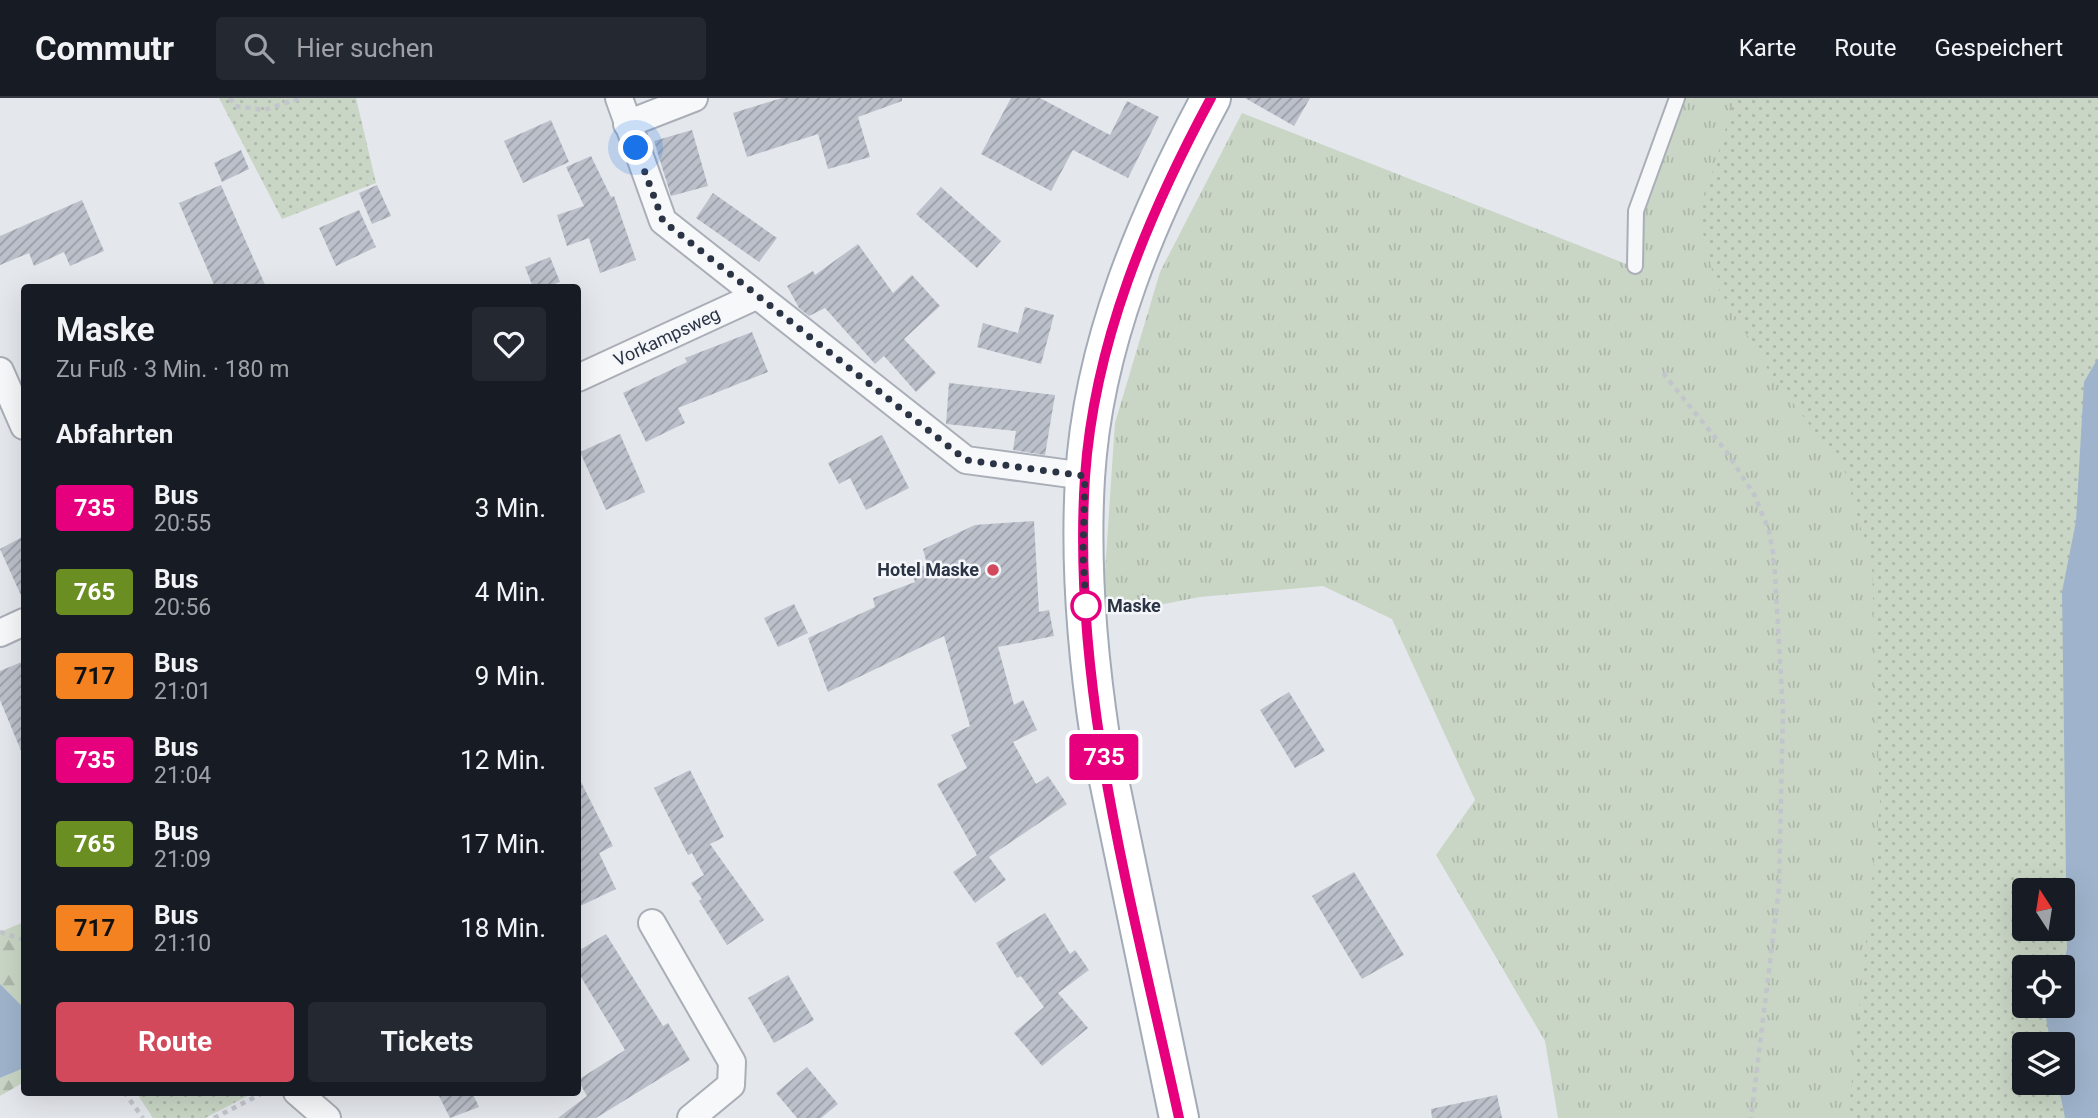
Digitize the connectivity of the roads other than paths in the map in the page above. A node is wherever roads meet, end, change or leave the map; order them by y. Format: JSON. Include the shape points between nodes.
{"nodes":[{"id":1,"x":619,"y":98,"type":"edge"},
{"id":2,"x":694,"y":98,"type":"edge"},
{"id":3,"x":1210,"y":98,"type":"edge"},
{"id":4,"x":1677,"y":98,"type":"edge"},
{"id":5,"x":627,"y":124,"type":"junction"},
{"id":6,"x":1635,"y":266,"type":"dead end"},
{"id":7,"x":756,"y":296,"type":"junction"},
{"id":8,"x":0,"y":371,"type":"edge"},
{"id":9,"x":581,"y":377,"type":"edge"},
{"id":10,"x":21,"y":419,"type":"edge"},
{"id":11,"x":1085,"y":476,"type":"junction"},
{"id":12,"x":21,"y":623,"type":"edge"},
{"id":13,"x":0,"y":633,"type":"edge"},
{"id":14,"x":652,"y":923,"type":"dead end"},
{"id":15,"x":302,"y":1096,"type":"edge"},
{"id":16,"x":327,"y":1118,"type":"edge"},
{"id":17,"x":691,"y":1118,"type":"edge"},
{"id":18,"x":1179,"y":1118,"type":"edge"}],
"edges":[{"from":1,"to":5,"type":"street"},
{"from":2,"to":5,"type":"street"},
{"from":3,"to":11,"type":"main road","via":[[1156,209],[1115,318],[1100,377]]},
{"from":4,"to":6,"type":"lane","via":[[1636,211]]},
{"from":5,"to":7,"type":"street","via":[[663,221]]},
{"from":7,"to":9,"type":"street","name":"Vorkampsweg"},
{"from":7,"to":11,"type":"street","via":[[966,460]]},
{"from":8,"to":10,"type":"street"},
{"from":11,"to":18,"type":"main road","via":[[1083,554],[1093,690]]},
{"from":12,"to":13,"type":"street"},
{"from":14,"to":17,"type":"street","via":[[732,1062],[731,1084]]},
{"from":15,"to":16,"type":"street"}]}
